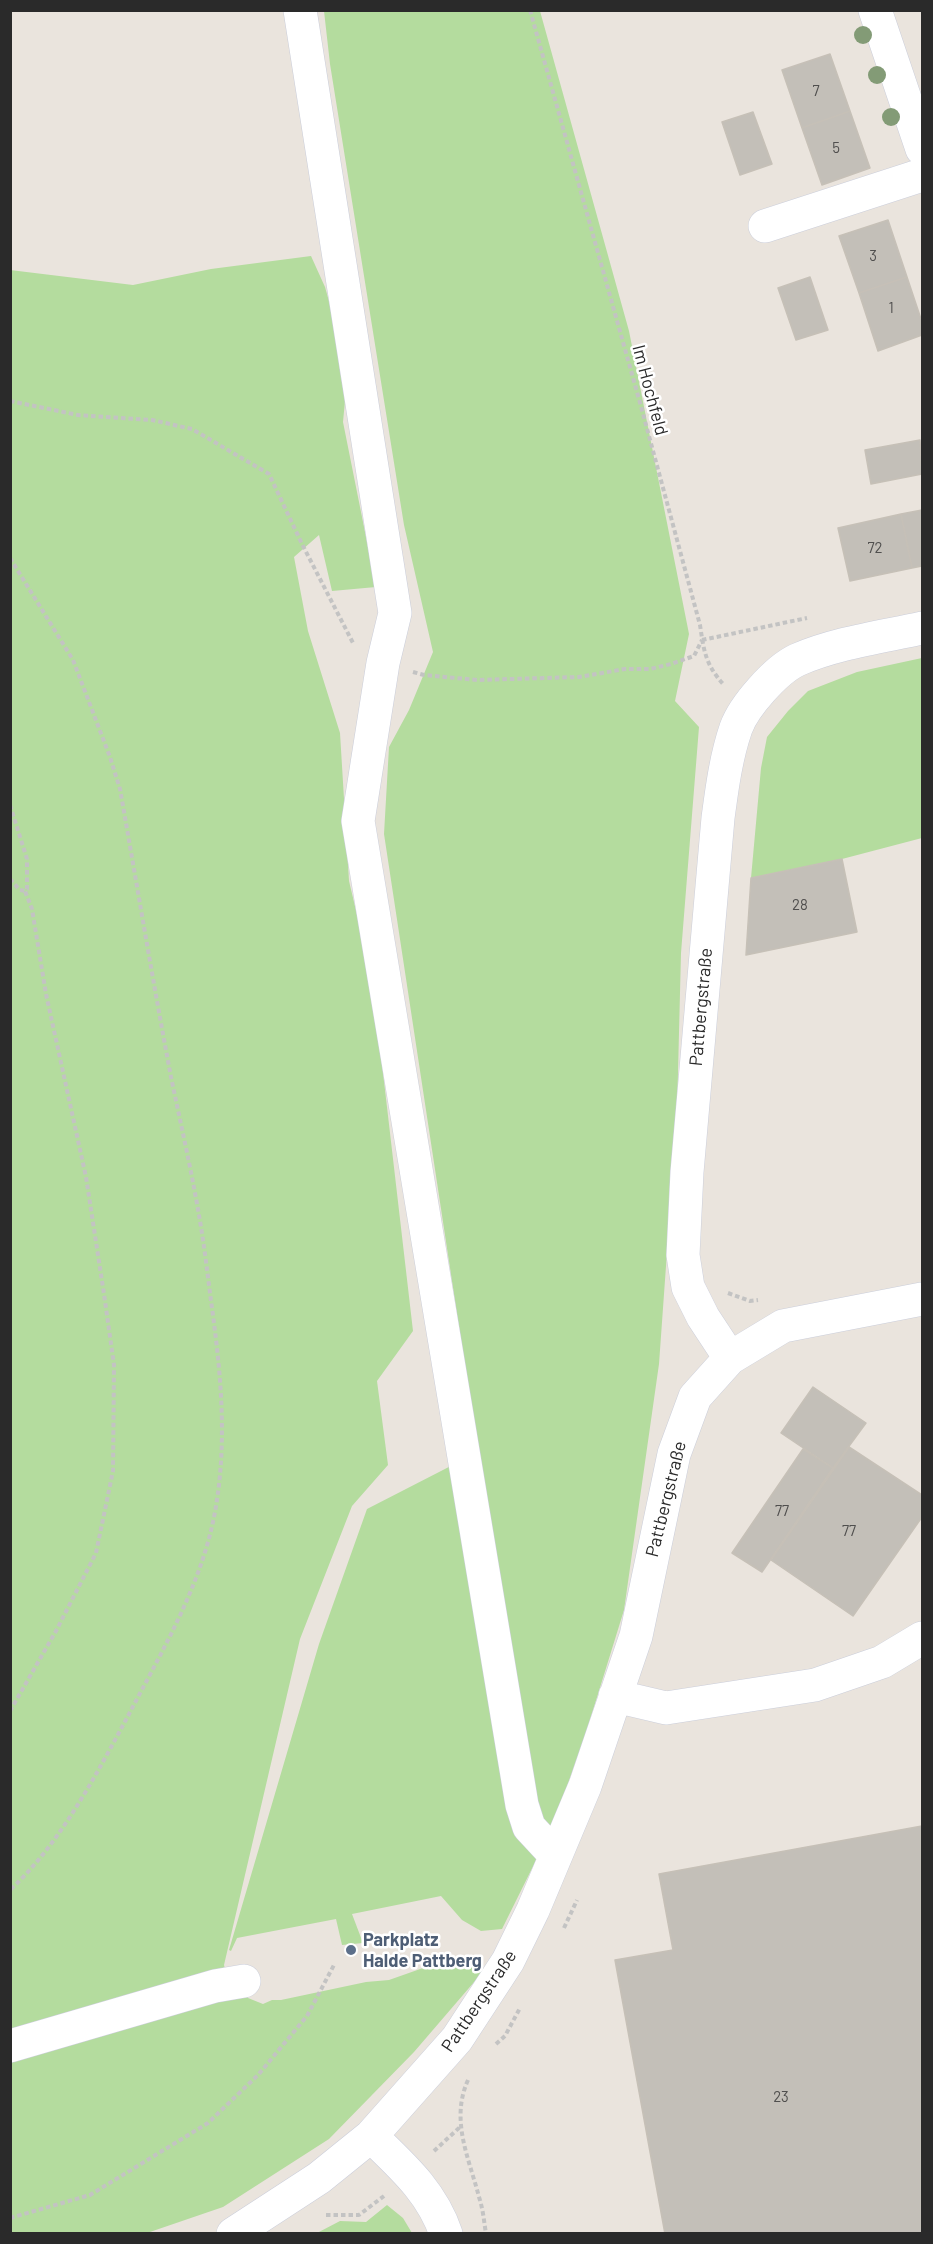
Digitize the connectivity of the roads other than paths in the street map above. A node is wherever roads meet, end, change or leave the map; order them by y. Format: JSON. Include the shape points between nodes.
{"nodes":[{"id":1,"x":300,"y":10,"type":"edge"},
{"id":2,"x":875,"y":10,"type":"edge"},
{"id":3,"x":922,"y":149,"type":"edge"},
{"id":4,"x":922,"y":176,"type":"edge"},
{"id":5,"x":765,"y":226,"type":"dead end"},
{"id":6,"x":922,"y":628,"type":"edge"},
{"id":7,"x":922,"y":1299,"type":"edge"},
{"id":8,"x":730,"y":1358,"type":"junction"},
{"id":9,"x":922,"y":1638,"type":"edge"},
{"id":10,"x":615,"y":1696,"type":"junction"},
{"id":11,"x":555,"y":1855,"type":"junction"},
{"id":12,"x":244,"y":1981,"type":"dead end"},
{"id":13,"x":10,"y":2046,"type":"edge"},
{"id":14,"x":371,"y":2136,"type":"junction"},
{"id":15,"x":233,"y":2234,"type":"edge"},
{"id":16,"x":446,"y":2234,"type":"edge"}],
"edges":[{"from":1,"to":11,"type":"street","via":[[395,613],[383,663],[358,821],[522,1804],[530,1827]]},
{"from":2,"to":3,"type":"street"},
{"from":4,"to":5,"type":"street"},
{"from":6,"to":8,"type":"street","name":"Pattbergstraße","via":[[827,649],[795,661],[749,704],[737,726],[726,765],[691,1125],[683,1255],[688,1287]]},
{"from":7,"to":8,"type":"street","via":[[783,1326]]},
{"from":8,"to":10,"type":"street","name":"Pattbergstraße","via":[[696,1397],[674,1454],[636,1636]]},
{"from":9,"to":10,"type":"street","via":[[882,1662],[815,1685],[666,1708]]},
{"from":10,"to":11,"type":"street","name":"Pattbergstraße","via":[[585,1786]]},
{"from":11,"to":14,"type":"street","name":"Pattbergstraße","via":[[533,1910],[496,1981],[458,2039]]},
{"from":12,"to":13,"type":"street"},
{"from":14,"to":15,"type":"street","name":"Pattbergstraße","via":[[319,2178]]},
{"from":14,"to":16,"type":"street","via":[[427,2194]]}]}
